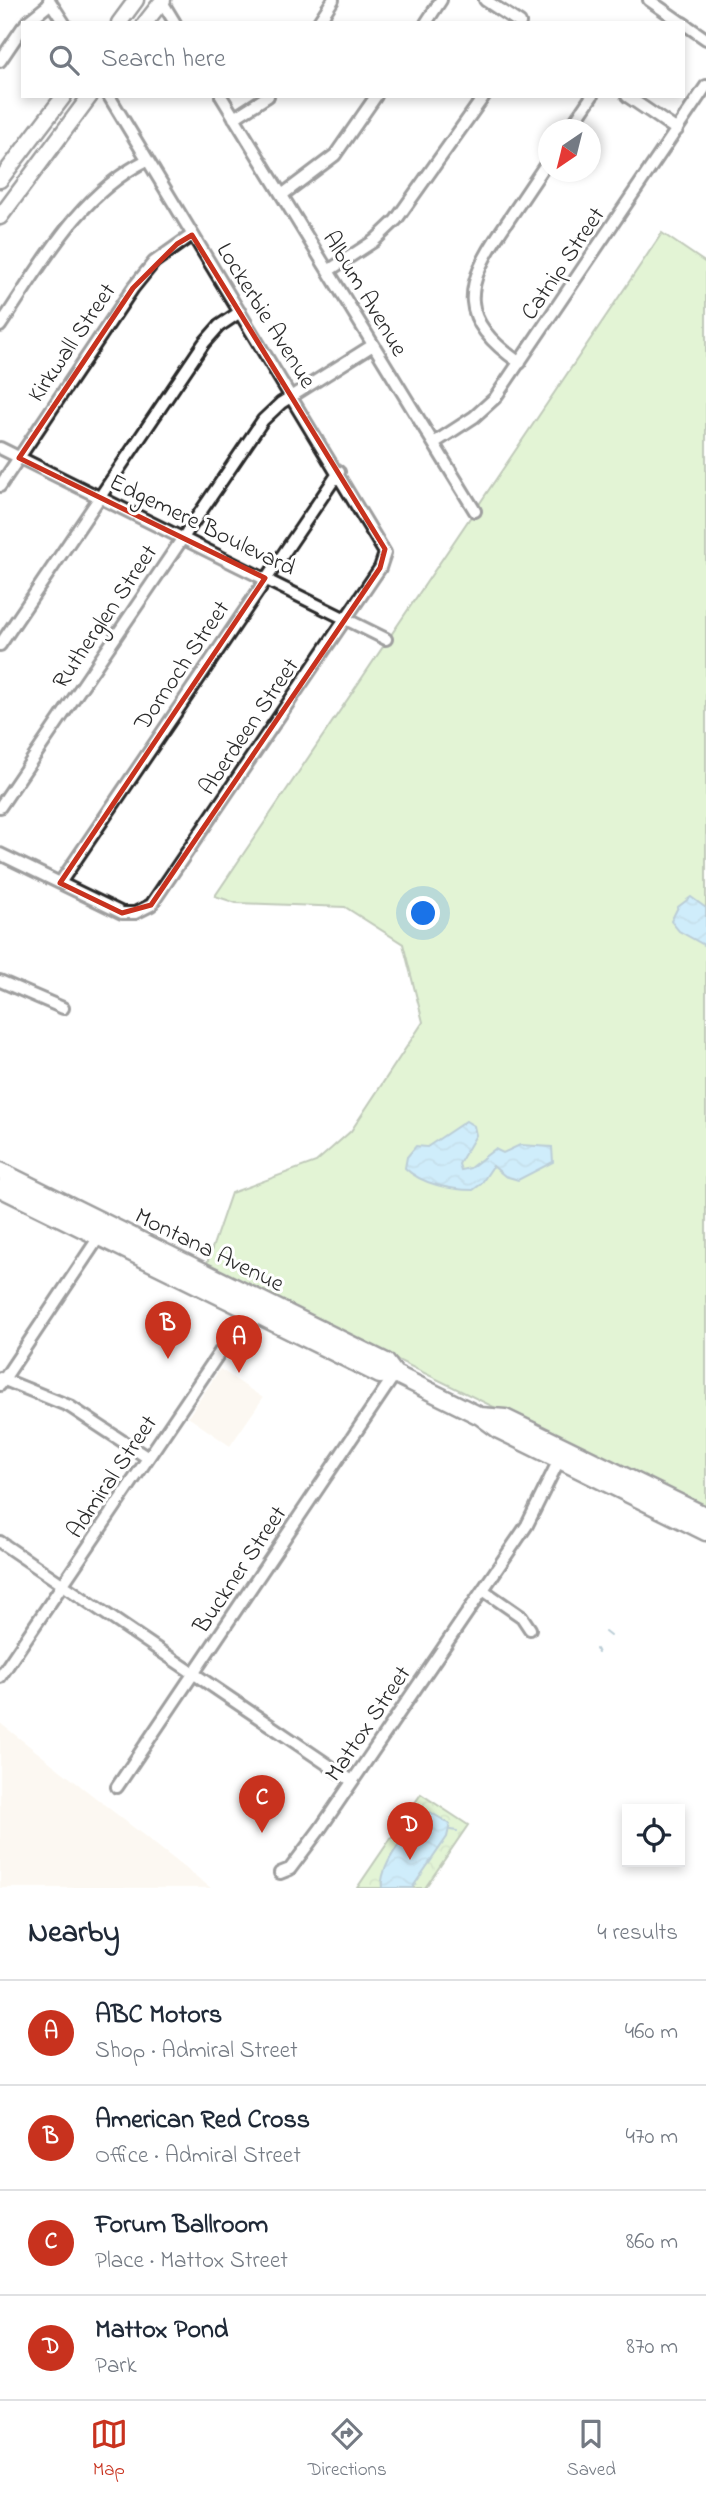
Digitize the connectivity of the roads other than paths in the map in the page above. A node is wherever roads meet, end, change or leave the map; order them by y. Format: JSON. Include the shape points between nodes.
{"nodes":[{"id":1,"x":135,"y":0,"type":"edge"},
{"id":2,"x":333,"y":0,"type":"edge"},
{"id":3,"x":441,"y":0,"type":"edge"},
{"id":4,"x":485,"y":0,"type":"edge"},
{"id":5,"x":649,"y":0,"type":"edge"},
{"id":6,"x":50,"y":1,"type":"edge"},
{"id":7,"x":162,"y":1,"type":"edge"},
{"id":8,"x":28,"y":21,"type":"edge"},
{"id":9,"x":63,"y":21,"type":"edge"},
{"id":10,"x":120,"y":21,"type":"edge"},
{"id":11,"x":147,"y":21,"type":"edge"},
{"id":12,"x":174,"y":21,"type":"edge"},
{"id":13,"x":318,"y":21,"type":"edge"},
{"id":14,"x":427,"y":21,"type":"edge"},
{"id":15,"x":517,"y":21,"type":"edge"},
{"id":16,"x":680,"y":21,"type":"edge"},
{"id":17,"x":685,"y":24,"type":"edge"},
{"id":18,"x":21,"y":30,"type":"edge"},
{"id":19,"x":706,"y":39,"type":"edge"},
{"id":20,"x":0,"y":61,"type":"edge"},
{"id":21,"x":706,"y":86,"type":"edge"},
{"id":22,"x":62,"y":98,"type":"edge"},
{"id":23,"x":89,"y":98,"type":"edge"},
{"id":24,"x":110,"y":98,"type":"edge"},
{"id":25,"x":222,"y":98,"type":"edge"},
{"id":26,"x":265,"y":98,"type":"edge"},
{"id":27,"x":375,"y":98,"type":"edge"},
{"id":28,"x":483,"y":98,"type":"edge"},
{"id":29,"x":591,"y":98,"type":"edge"},
{"id":30,"x":630,"y":98,"type":"edge"},
{"id":31,"x":234,"y":118,"type":"junction"},
{"id":32,"x":576,"y":119,"type":"edge"},
{"id":33,"x":677,"y":130,"type":"junction"},
{"id":34,"x":147,"y":160,"type":"junction"},
{"id":35,"x":538,"y":176,"type":"edge"},
{"id":36,"x":0,"y":180,"type":"edge"},
{"id":37,"x":282,"y":195,"type":"junction"},
{"id":38,"x":0,"y":217,"type":"edge"},
{"id":39,"x":192,"y":235,"type":"junction"},
{"id":40,"x":328,"y":271,"type":"junction"},
{"id":41,"x":240,"y":312,"type":"junction"},
{"id":42,"x":0,"y":326,"type":"edge"},
{"id":43,"x":373,"y":345,"type":"junction"},
{"id":44,"x":520,"y":363,"type":"junction"},
{"id":45,"x":293,"y":396,"type":"junction"},
{"id":46,"x":434,"y":443,"type":"junction"},
{"id":47,"x":0,"y":448,"type":"edge"},
{"id":48,"x":19,"y":458,"type":"junction"},
{"id":49,"x":339,"y":472,"type":"junction"},
{"id":50,"x":0,"y":486,"type":"edge"},
{"id":51,"x":100,"y":496,"type":"junction"},
{"id":52,"x":475,"y":511,"type":"dead end"},
{"id":53,"x":183,"y":537,"type":"junction"},
{"id":54,"x":384,"y":557,"type":"joint"},
{"id":55,"x":265,"y":578,"type":"junction"},
{"id":56,"x":346,"y":618,"type":"junction"},
{"id":57,"x":386,"y":639,"type":"dead end"},
{"id":58,"x":0,"y":645,"type":"edge"},
{"id":59,"x":0,"y":807,"type":"edge"},
{"id":60,"x":0,"y":854,"type":"edge"},
{"id":61,"x":60,"y":883,"type":"junction"},
{"id":62,"x":0,"y":981,"type":"edge"},
{"id":63,"x":63,"y":1008,"type":"dead end"},
{"id":64,"x":0,"y":1171,"type":"edge"},
{"id":65,"x":0,"y":1188,"type":"edge"},
{"id":66,"x":99,"y":1237,"type":"junction"},
{"id":67,"x":252,"y":1304,"type":"junction"},
{"id":68,"x":395,"y":1374,"type":"junction"},
{"id":69,"x":1,"y":1381,"type":"edge"},
{"id":70,"x":483,"y":1416,"type":"junction"},
{"id":71,"x":560,"y":1457,"type":"junction"},
{"id":72,"x":148,"y":1458,"type":"junction"},
{"id":73,"x":706,"y":1516,"type":"edge"},
{"id":74,"x":706,"y":1524,"type":"edge"},
{"id":75,"x":706,"y":1532,"type":"edge"},
{"id":76,"x":0,"y":1542,"type":"edge"},
{"id":77,"x":62,"y":1585,"type":"junction"},
{"id":78,"x":483,"y":1590,"type":"junction"},
{"id":79,"x":530,"y":1629,"type":"dead end"},
{"id":80,"x":194,"y":1673,"type":"junction"},
{"id":81,"x":0,"y":1677,"type":"edge"},
{"id":82,"x":352,"y":1781,"type":"junction"},
{"id":83,"x":117,"y":1787,"type":"dead end"},
{"id":84,"x":280,"y":1874,"type":"dead end"}],
"edges":[{"from":1,"to":10,"type":"main road"},
{"from":2,"to":13,"type":"street"},
{"from":3,"to":14,"type":"street"},
{"from":4,"to":15,"type":"street"},
{"from":5,"to":16,"type":"street"},
{"from":6,"to":8,"type":"street"},
{"from":6,"to":9,"type":"street"},
{"from":7,"to":11,"type":"main road"},
{"from":7,"to":12,"type":"street"},
{"from":17,"to":19,"type":"street"},
{"from":18,"to":20,"type":"street"},
{"from":21,"to":33,"type":"street","name":"Catnip Street"},
{"from":22,"to":36,"type":"main road"},
{"from":23,"to":38,"type":"main road"},
{"from":24,"to":34,"type":"street","name":"Lockerbie Avenue"},
{"from":25,"to":31,"type":"street","name":"Album Avenue"},
{"from":26,"to":31,"type":"street"},
{"from":27,"to":37,"type":"street","via":[[335,155]]},
{"from":28,"to":40,"type":"street","via":[[396,220],[374,241]]},
{"from":29,"to":32,"type":"street"},
{"from":30,"to":33,"type":"street"},
{"from":31,"to":37,"type":"street","name":"Album Avenue"},
{"from":33,"to":44,"type":"street","name":"Catnip Street"},
{"from":34,"to":39,"type":"street","name":"Lockerbie Avenue"},
{"from":34,"to":42,"type":"street","via":[[114,179],[79,213]]},
{"from":35,"to":44,"type":"street","via":[[484,256],[473,287],[481,327],[491,341]]},
{"from":37,"to":40,"type":"street","name":"Album Avenue"},
{"from":39,"to":41,"type":"street","name":"Lockerbie Avenue"},
{"from":39,"to":48,"type":"street","name":"Kirkwall Street","via":[[154,262],[139,280]]},
{"from":40,"to":43,"type":"street","name":"Album Avenue"},
{"from":41,"to":45,"type":"street","name":"Lockerbie Avenue"},
{"from":41,"to":51,"type":"street","via":[[204,343]]},
{"from":43,"to":45,"type":"street","name":"Rutherglen Street"},
{"from":43,"to":46,"type":"street","name":"Album Avenue"},
{"from":44,"to":46,"type":"street","name":"Catnip Street","via":[[485,408]]},
{"from":45,"to":49,"type":"street","name":"Lockerbie Avenue"},
{"from":45,"to":53,"type":"street","name":"Rutherglen Street","via":[[272,410],[255,430]]},
{"from":46,"to":52,"type":"street","name":"Album Avenue"},
{"from":47,"to":48,"type":"street","name":"Edgemere Boulevard"},
{"from":48,"to":50,"type":"street","name":"Kirkwall Street"},
{"from":48,"to":51,"type":"street","name":"Edgemere Boulevard"},
{"from":49,"to":54,"type":"street","name":"Lockerbie Avenue","via":[[385,549]]},
{"from":49,"to":55,"type":"street","name":"Dornoch Street"},
{"from":51,"to":53,"type":"street","name":"Edgemere Boulevard"},
{"from":51,"to":58,"type":"street"},
{"from":53,"to":55,"type":"street","name":"Edgemere Boulevard"},
{"from":53,"to":59,"type":"street","name":"Rutherglen Street"},
{"from":54,"to":56,"type":"street","name":"Aberdeen Street"},
{"from":55,"to":56,"type":"street","name":"Edgemere Boulevard"},
{"from":55,"to":61,"type":"street","name":"Dornoch Street"},
{"from":56,"to":57,"type":"street","name":"Edgemere Boulevard"},
{"from":56,"to":61,"type":"street","name":"Aberdeen Street","via":[[156,900],[140,912],[122,913]]},
{"from":60,"to":61,"type":"street"},
{"from":62,"to":63,"type":"street"},
{"from":64,"to":67,"type":"highway","name":"Montana Avenue"},
{"from":65,"to":66,"type":"highway","name":"Montana Avenue"},
{"from":66,"to":67,"type":"highway","name":"Montana Avenue"},
{"from":66,"to":69,"type":"street"},
{"from":67,"to":68,"type":"highway","name":"Montana Avenue","via":[[386,1362]]},
{"from":67,"to":72,"type":"street","name":"Admiral Street"},
{"from":68,"to":70,"type":"highway","name":"Montana Avenue"},
{"from":68,"to":80,"type":"street","name":"Buckner Street"},
{"from":69,"to":72,"type":"street","via":[[69,1406]]},
{"from":70,"to":71,"type":"highway"},
{"from":70,"to":73,"type":"highway","name":"Montana Avenue","via":[[505,1418]]},
{"from":71,"to":74,"type":"highway"},
{"from":71,"to":75,"type":"highway"},
{"from":71,"to":78,"type":"street","name":"Mattox Street","via":[[527,1525]]},
{"from":72,"to":77,"type":"street","name":"Admiral Street"},
{"from":76,"to":77,"type":"street"},
{"from":77,"to":80,"type":"street"},
{"from":77,"to":81,"type":"street","name":"Admiral Street"},
{"from":78,"to":79,"type":"street","via":[[522,1617]]},
{"from":78,"to":82,"type":"street","name":"Mattox Street"},
{"from":80,"to":82,"type":"street"},
{"from":80,"to":83,"type":"street","name":"Buckner Street"},
{"from":82,"to":84,"type":"street","name":"Mattox Street","via":[[290,1869]]}]}
